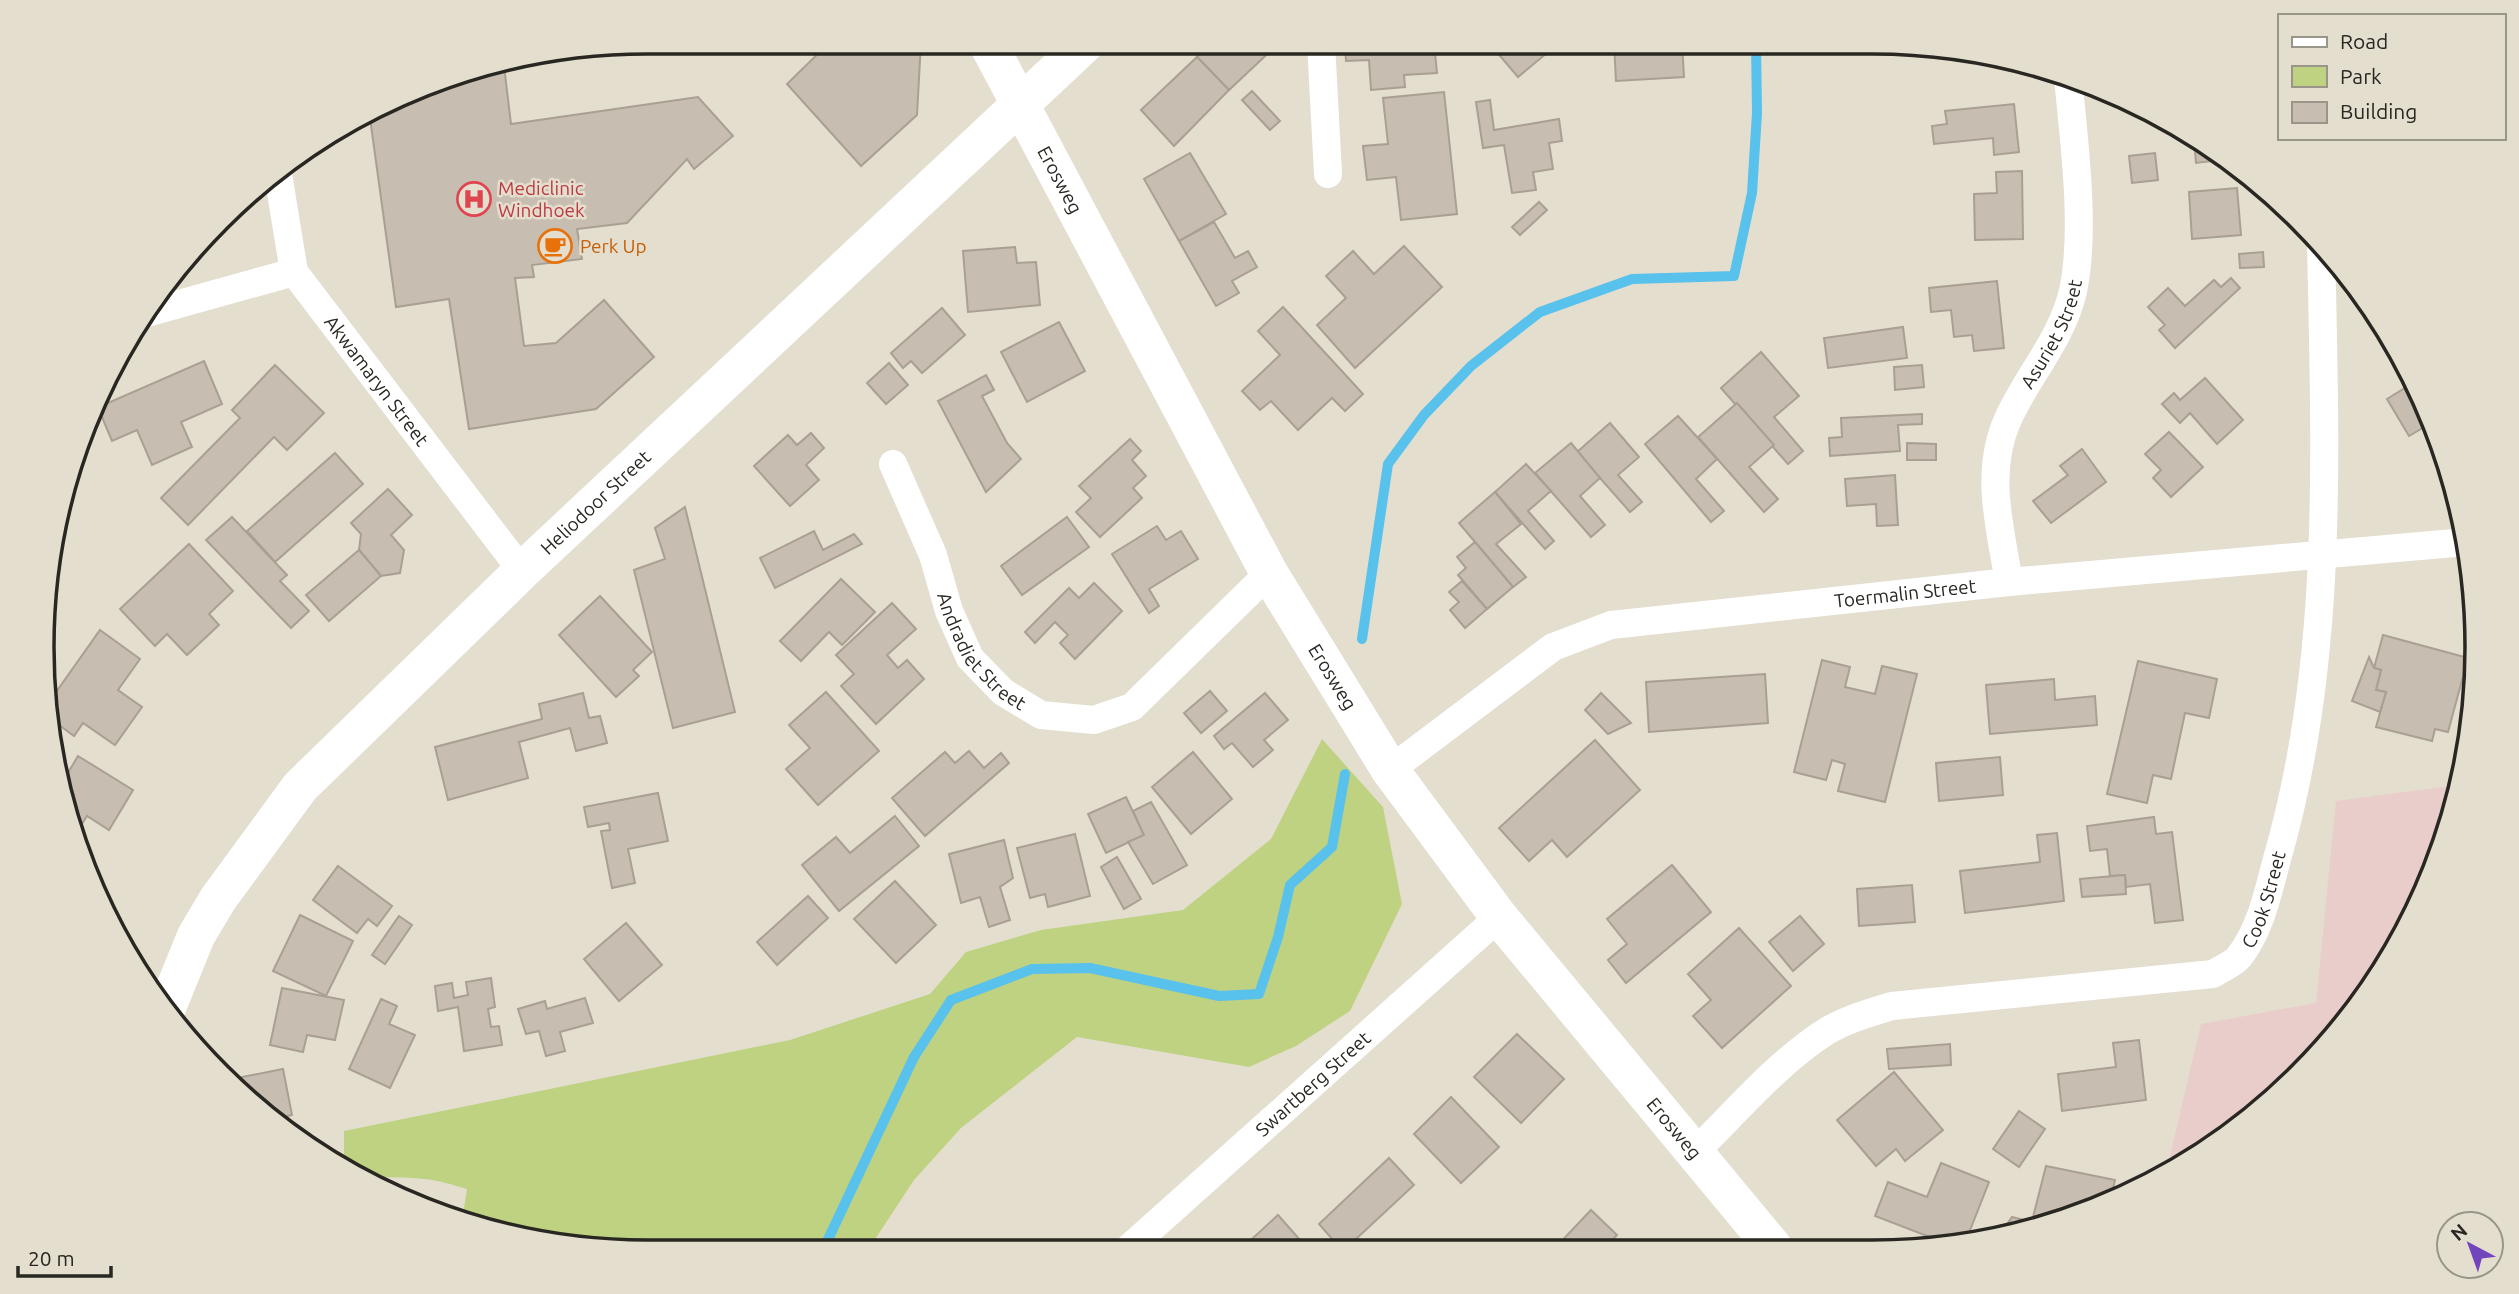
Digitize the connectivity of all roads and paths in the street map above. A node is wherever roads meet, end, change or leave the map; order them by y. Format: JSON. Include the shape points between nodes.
{"nodes":[{"id":1,"x":993,"y":54,"type":"edge"},
{"id":2,"x":1075,"y":54,"type":"edge"},
{"id":3,"x":1322,"y":54,"type":"edge"},
{"id":4,"x":2069,"y":88,"type":"edge"},
{"id":5,"x":1019,"y":106,"type":"junction"},
{"id":6,"x":1328,"y":174,"type":"dead end"},
{"id":7,"x":279,"y":182,"type":"edge"},
{"id":8,"x":2321,"y":260,"type":"edge"},
{"id":9,"x":294,"y":272,"type":"junction"},
{"id":10,"x":160,"y":309,"type":"edge"},
{"id":11,"x":893,"y":464,"type":"dead end"},
{"id":12,"x":2455,"y":543,"type":"edge"},
{"id":13,"x":2323,"y":553,"type":"junction"},
{"id":14,"x":522,"y":570,"type":"junction"},
{"id":15,"x":1269,"y":573,"type":"junction"},
{"id":16,"x":2009,"y":582,"type":"junction"},
{"id":17,"x":1390,"y":770,"type":"junction"},
{"id":18,"x":1499,"y":917,"type":"junction"},
{"id":19,"x":170,"y":999,"type":"edge"},
{"id":20,"x":1696,"y":1151,"type":"junction"},
{"id":21,"x":1139,"y":1240,"type":"edge"},
{"id":22,"x":1767,"y":1240,"type":"edge"}],
"edges":[{"from":1,"to":5,"type":"street","name":"Erosweg"},
{"from":2,"to":5,"type":"street","name":"Heliodoor Street"},
{"from":3,"to":6,"type":"street"},
{"from":4,"to":16,"type":"street","name":"Asuriet Street","via":[[2077,164],[2073,289],[2061,327],[2008,419],[1999,445],[1993,482]]},
{"from":5,"to":14,"type":"street","name":"Heliodoor Street"},
{"from":5,"to":15,"type":"street","name":"Erosweg"},
{"from":7,"to":9,"type":"street","name":"Akwamaryn Street"},
{"from":8,"to":13,"type":"street","name":"Cook Street"},
{"from":9,"to":10,"type":"street"},
{"from":9,"to":14,"type":"street","name":"Akwamaryn Street"},
{"from":11,"to":15,"type":"street","name":"Andradiet Street","via":[[933,555],[949,611],[970,658],[1003,692],[1041,715],[1094,720],[1132,707]]},
{"from":12,"to":13,"type":"street","name":"Toermalin Street"},
{"from":13,"to":16,"type":"street","name":"Toermalin Street"},
{"from":13,"to":20,"type":"street","name":"Cook Street","via":[[2310,699],[2285,833],[2257,928],[2238,959],[2213,974],[1892,1006],[1856,1017],[1799,1051]]},
{"from":14,"to":19,"type":"street","name":"Heliodoor Street","via":[[300,787],[218,899],[196,936]]},
{"from":15,"to":17,"type":"street","name":"Erosweg"},
{"from":16,"to":17,"type":"street","name":"Toermalin Street","via":[[1611,625],[1553,647]]},
{"from":17,"to":18,"type":"street","name":"Erosweg"},
{"from":18,"to":20,"type":"street","name":"Erosweg"},
{"from":18,"to":21,"type":"street","name":"Swartberg Street"},
{"from":20,"to":22,"type":"street","name":"Erosweg"}]}
